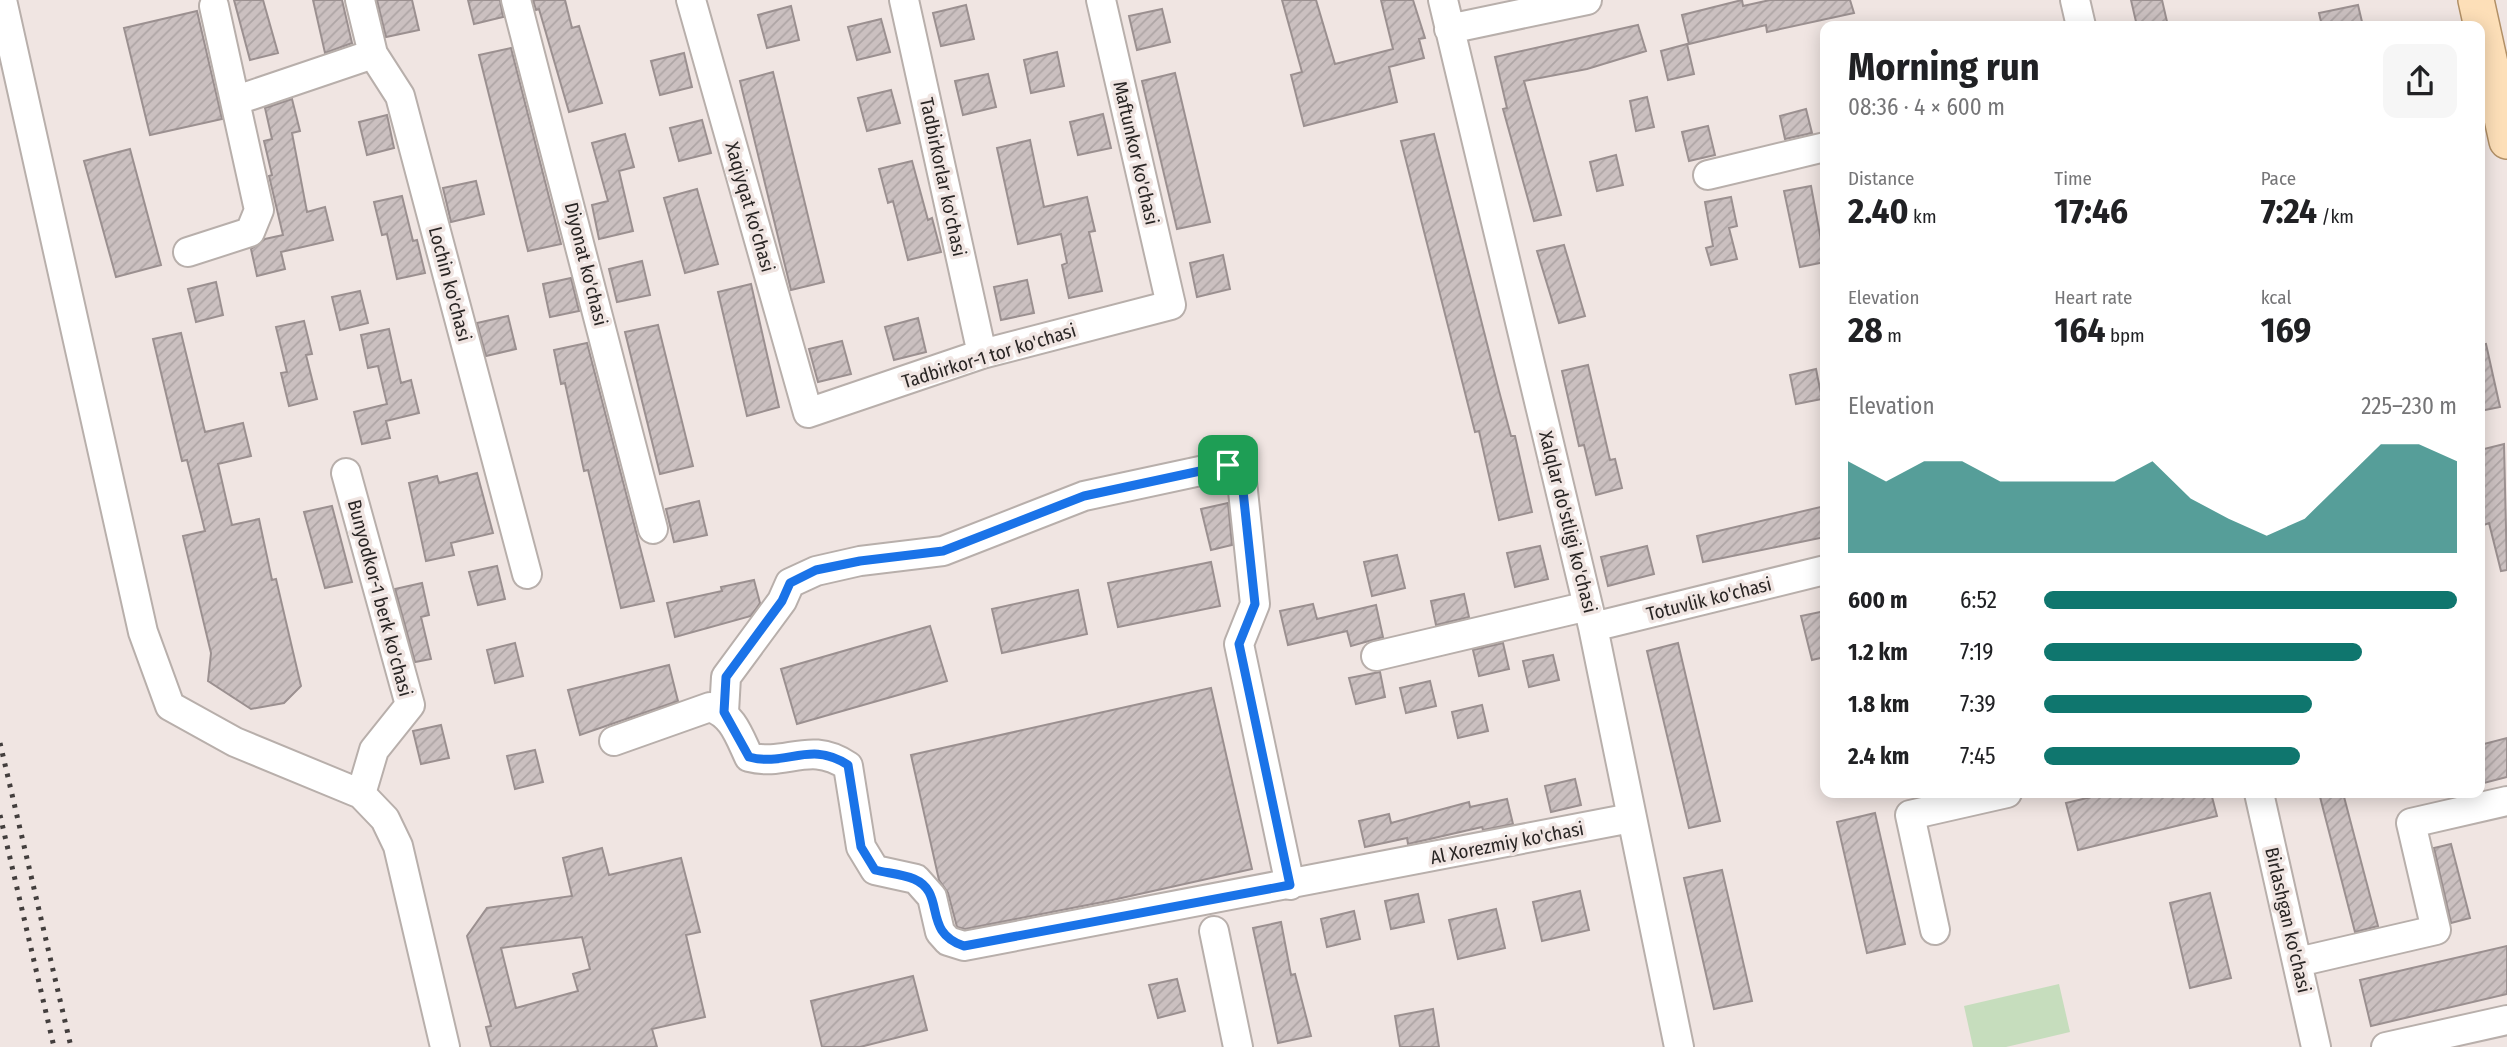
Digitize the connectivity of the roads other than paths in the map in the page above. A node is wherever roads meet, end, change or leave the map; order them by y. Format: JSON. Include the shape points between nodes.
{"nodes":[{"id":1,"x":2,"y":0,"type":"edge"},
{"id":2,"x":360,"y":0,"type":"edge"},
{"id":3,"x":516,"y":0,"type":"edge"},
{"id":4,"x":691,"y":0,"type":"edge"},
{"id":5,"x":904,"y":0,"type":"edge"},
{"id":6,"x":1101,"y":0,"type":"edge"},
{"id":7,"x":1443,"y":0,"type":"edge"},
{"id":8,"x":1587,"y":0,"type":"edge"},
{"id":9,"x":2075,"y":0,"type":"edge"},
{"id":10,"x":2476,"y":0,"type":"edge"},
{"id":11,"x":214,"y":6,"type":"dead end"},
{"id":12,"x":2080,"y":21,"type":"edge"},
{"id":13,"x":2481,"y":21,"type":"edge"},
{"id":14,"x":1450,"y":29,"type":"junction"},
{"id":15,"x":2485,"y":41,"type":"edge"},
{"id":16,"x":373,"y":54,"type":"junction"},
{"id":17,"x":236,"y":100,"type":"junction"},
{"id":18,"x":2507,"y":141,"type":"edge"},
{"id":19,"x":1820,"y":148,"type":"edge"},
{"id":20,"x":1708,"y":175,"type":"dead end"},
{"id":21,"x":188,"y":252,"type":"dead end"},
{"id":22,"x":1171,"y":305,"type":"joint"},
{"id":23,"x":982,"y":354,"type":"junction"},
{"id":24,"x":808,"y":413,"type":"joint"},
{"id":25,"x":346,"y":473,"type":"dead end"},
{"id":26,"x":653,"y":529,"type":"dead end"},
{"id":27,"x":1820,"y":571,"type":"edge"},
{"id":28,"x":527,"y":575,"type":"dead end"},
{"id":29,"x":1590,"y":617,"type":"junction"},
{"id":30,"x":1376,"y":656,"type":"dead end"},
{"id":31,"x":724,"y":712,"type":"junction"},
{"id":32,"x":614,"y":741,"type":"dead end"},
{"id":33,"x":361,"y":794,"type":"junction"},
{"id":34,"x":1985,"y":798,"type":"edge"},
{"id":35,"x":2260,"y":798,"type":"edge"},
{"id":36,"x":2507,"y":801,"type":"edge"},
{"id":37,"x":1631,"y":818,"type":"junction"},
{"id":38,"x":1290,"y":885,"type":"junction"},
{"id":39,"x":1935,"y":930,"type":"dead end"},
{"id":40,"x":1214,"y":932,"type":"dead end"},
{"id":41,"x":2298,"y":962,"type":"junction"},
{"id":42,"x":2507,"y":1020,"type":"edge"},
{"id":43,"x":445,"y":1047,"type":"edge"},
{"id":44,"x":1238,"y":1047,"type":"edge"},
{"id":45,"x":1679,"y":1047,"type":"edge"},
{"id":46,"x":2316,"y":1047,"type":"edge"},
{"id":47,"x":2386,"y":1047,"type":"edge"}],
"edges":[{"from":1,"to":33,"type":"street","via":[[143,632],[170,706],[235,742]]},
{"from":2,"to":16,"type":"street","name":"Lochin ko'chasi"},
{"from":3,"to":26,"type":"street","name":"Diyonat ko'chasi"},
{"from":4,"to":24,"type":"street","name":"Xaqiyqat ko'chasi"},
{"from":5,"to":23,"type":"street","name":"Tadbirkorlar ko'chasi"},
{"from":6,"to":22,"type":"street","name":"Maftunkor ko'chasi"},
{"from":7,"to":14,"type":"street","name":"Xalqlar do'stligi ko'chasi"},
{"from":8,"to":14,"type":"street"},
{"from":9,"to":12,"type":"street"},
{"from":10,"to":13,"type":"main road"},
{"from":11,"to":17,"type":"street"},
{"from":14,"to":29,"type":"street","name":"Xalqlar do'stligi ko'chasi"},
{"from":15,"to":18,"type":"main road"},
{"from":16,"to":17,"type":"street"},
{"from":16,"to":28,"type":"street","name":"Lochin ko'chasi","via":[[400,96]]},
{"from":17,"to":21,"type":"street","via":[[259,210],[250,232]]},
{"from":19,"to":20,"type":"street"},
{"from":22,"to":23,"type":"street","name":"Tadbirkor-1 tor ko'chasi"},
{"from":23,"to":24,"type":"street","name":"Tadbirkor-1 tor ko'chasi"},
{"from":25,"to":33,"type":"street","name":"Bunyodkor-1 berk ko'chasi","via":[[410,705],[374,750]]},
{"from":27,"to":29,"type":"street","name":"Totuvlik ko'chasi"},
{"from":29,"to":30,"type":"street","name":"Totuvlik ko'chasi"},
{"from":29,"to":37,"type":"street","name":"Xalqlar do'stligi ko'chasi"},
{"from":31,"to":32,"type":"street","via":[[710,708]]},
{"from":31,"to":38,"type":"street","name":"Al Xorezmiy ko'chasi","via":[[749,757],[830,754],[848,765],[861,847],[875,870],[916,879],[932,897],[940,932],[948,941],[964,946]]},
{"from":31,"to":38,"type":"street","via":[[726,677],[782,601],[790,583],[816,570],[943,551],[1084,496],[1235,466],[1241,472],[1255,604],[1239,644]]},
{"from":33,"to":43,"type":"street","via":[[385,819],[398,846]]},
{"from":34,"to":39,"type":"street","via":[[1910,815]]},
{"from":35,"to":41,"type":"street","name":"Birlashgan ko'chasi"},
{"from":36,"to":41,"type":"street","via":[[2411,823],[2437,930]]},
{"from":37,"to":38,"type":"street","name":"Al Xorezmiy ko'chasi"},
{"from":37,"to":45,"type":"street","name":"Xalqlar do'stligi ko'chasi"},
{"from":40,"to":44,"type":"street"},
{"from":41,"to":46,"type":"street","name":"Birlashgan ko'chasi"},
{"from":42,"to":47,"type":"street"}]}
